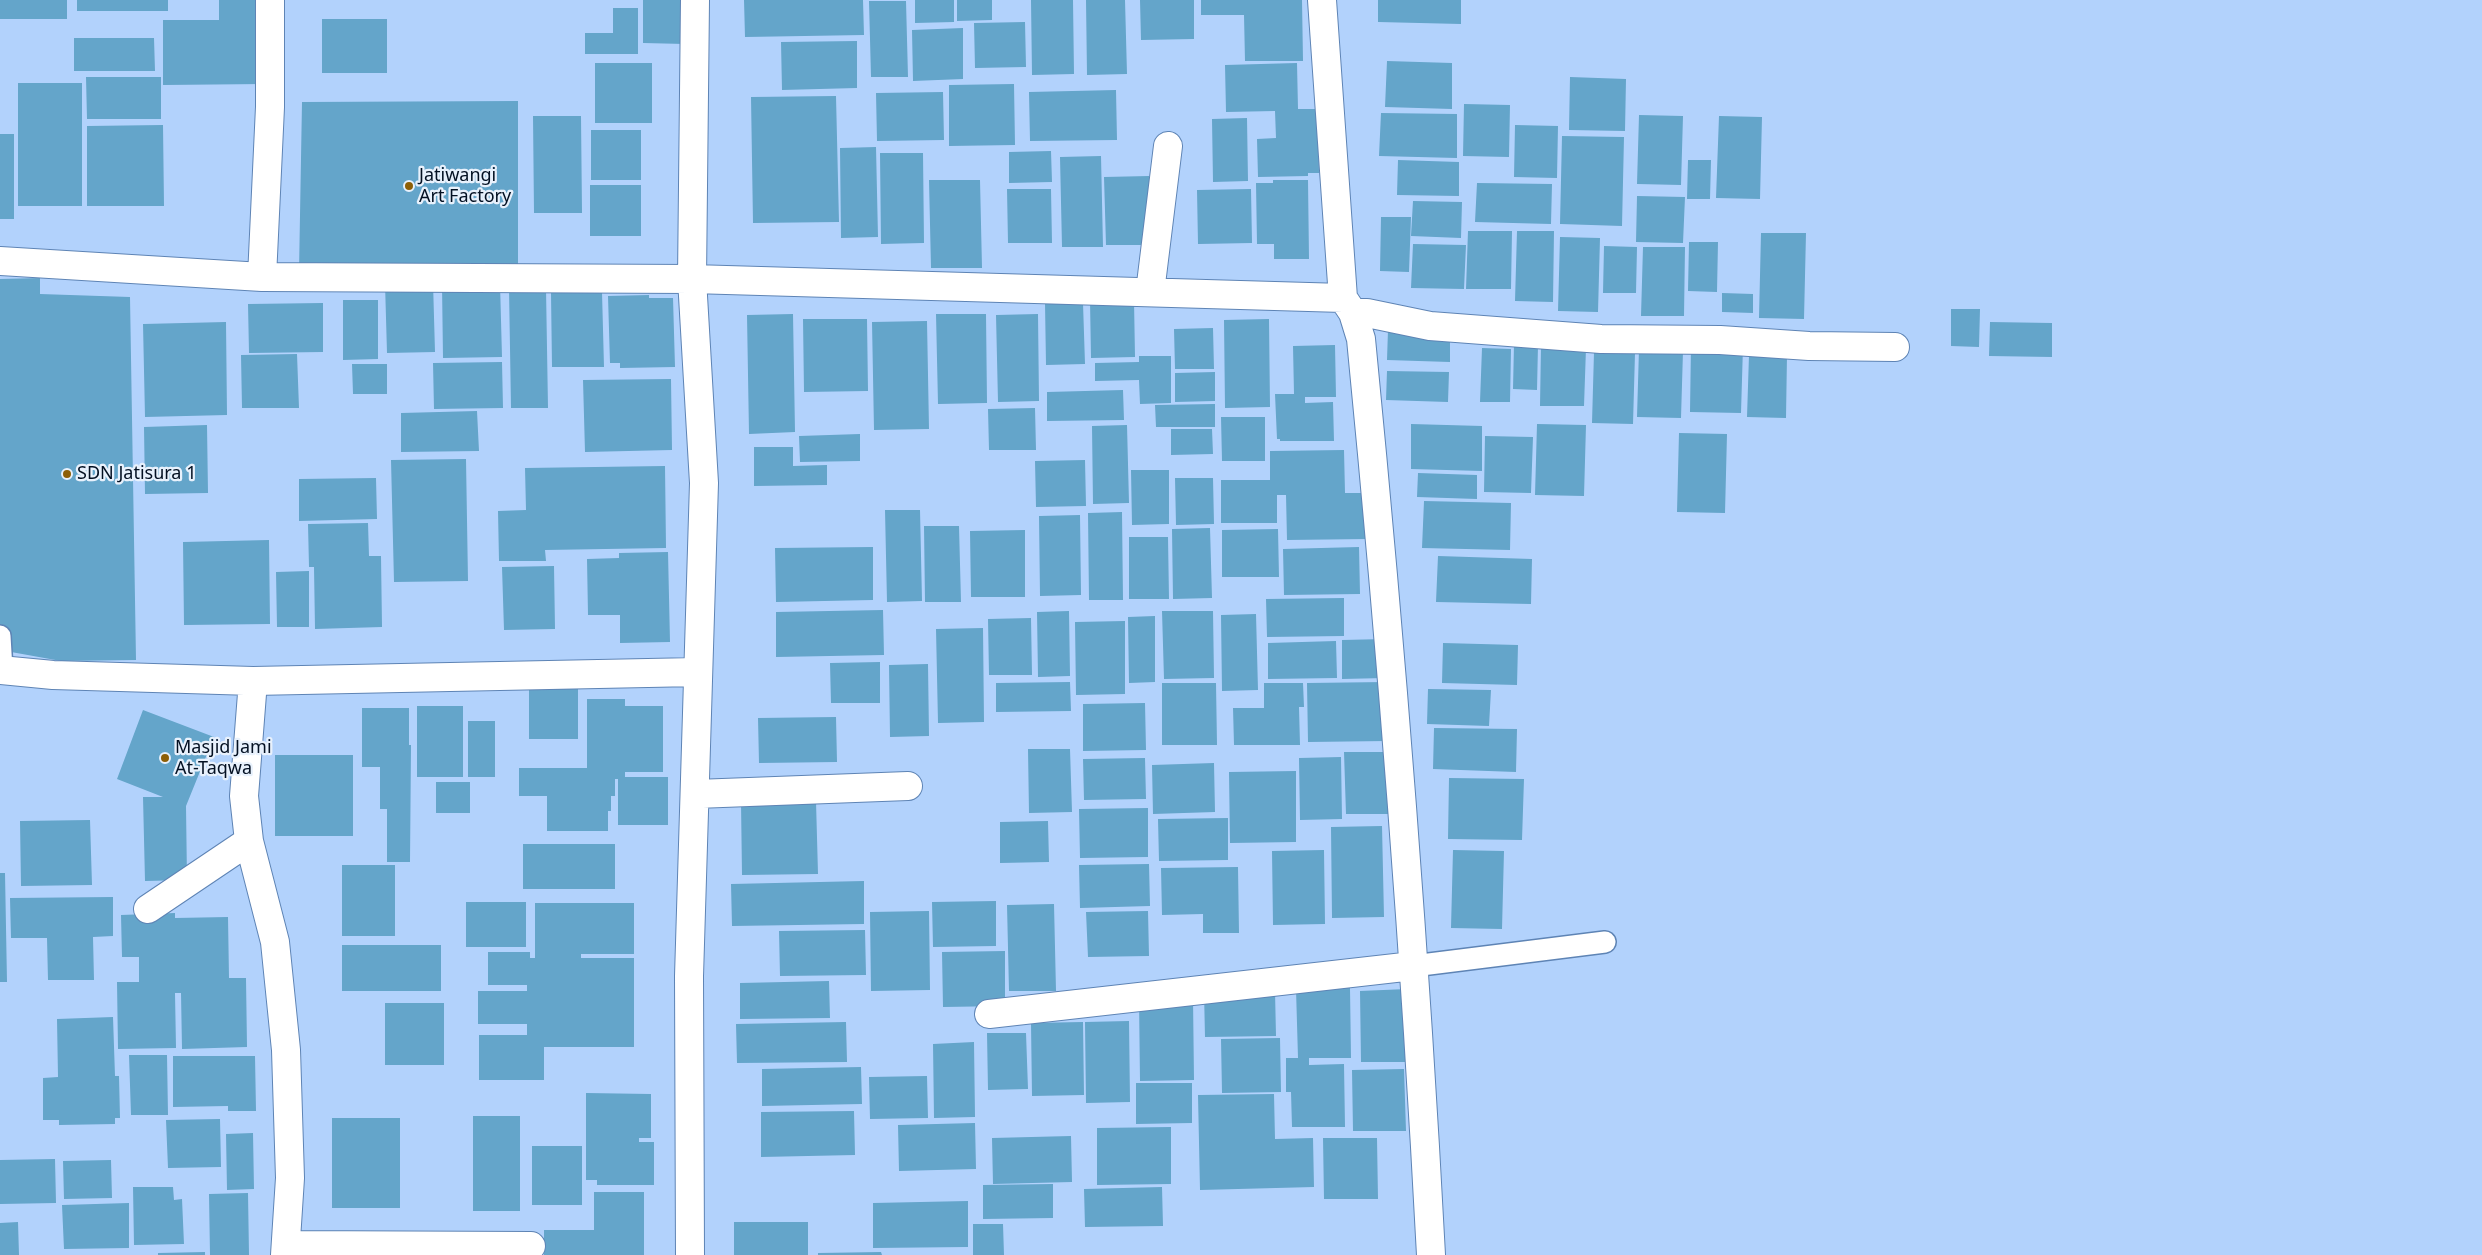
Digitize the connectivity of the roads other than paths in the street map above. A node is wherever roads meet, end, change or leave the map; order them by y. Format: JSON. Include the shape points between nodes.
{"nodes":[{"id":1,"x":270,"y":0,"type":"edge"},
{"id":2,"x":695,"y":0,"type":"edge"},
{"id":3,"x":1322,"y":0,"type":"edge"},
{"id":4,"x":1168,"y":146,"type":"dead end"},
{"id":5,"x":0,"y":261,"type":"edge"},
{"id":6,"x":262,"y":277,"type":"junction"},
{"id":7,"x":692,"y":279,"type":"junction"},
{"id":8,"x":1150,"y":292,"type":"junction"},
{"id":9,"x":1348,"y":305,"type":"junction"},
{"id":10,"x":1895,"y":347,"type":"dead end"},
{"id":11,"x":0,"y":636,"type":"edge"},
{"id":12,"x":1,"y":670,"type":"edge"},
{"id":13,"x":697,"y":672,"type":"junction"},
{"id":14,"x":253,"y":681,"type":"junction"},
{"id":15,"x":908,"y":786,"type":"dead end"},
{"id":16,"x":696,"y":794,"type":"junction"},
{"id":17,"x":249,"y":841,"type":"junction"},
{"id":18,"x":148,"y":909,"type":"dead end"},
{"id":19,"x":1605,"y":942,"type":"dead end"},
{"id":20,"x":1413,"y":966,"type":"junction"},
{"id":21,"x":989,"y":1014,"type":"dead end"},
{"id":22,"x":531,"y":1246,"type":"dead end"},
{"id":23,"x":286,"y":1250,"type":"edge"},
{"id":24,"x":690,"y":1255,"type":"edge"},
{"id":25,"x":1431,"y":1255,"type":"edge"}],
"edges":[{"from":1,"to":6,"type":"street","via":[[270,107]]},
{"from":2,"to":7,"type":"street"},
{"from":3,"to":9,"type":"street"},
{"from":4,"to":8,"type":"street"},
{"from":5,"to":6,"type":"street"},
{"from":6,"to":7,"type":"street"},
{"from":7,"to":8,"type":"street"},
{"from":7,"to":13,"type":"street","via":[[704,483]]},
{"from":8,"to":9,"type":"street"},
{"from":9,"to":10,"type":"street","via":[[1367,313],[1430,326],[1601,339]]},
{"from":9,"to":20,"type":"street","via":[[1361,339]]},
{"from":11,"to":12,"type":"lane"},
{"from":12,"to":14,"type":"street","via":[[53,675]]},
{"from":13,"to":14,"type":"street"},
{"from":13,"to":16,"type":"street"},
{"from":14,"to":17,"type":"street","via":[[244,796]]},
{"from":15,"to":16,"type":"street"},
{"from":16,"to":24,"type":"street","via":[[689,976]]},
{"from":17,"to":18,"type":"street"},
{"from":17,"to":23,"type":"street","via":[[275,942],[286,1050],[290,1178]]},
{"from":19,"to":20,"type":"lane"},
{"from":20,"to":21,"type":"street"},
{"from":20,"to":25,"type":"street"},
{"from":22,"to":23,"type":"street"}]}
